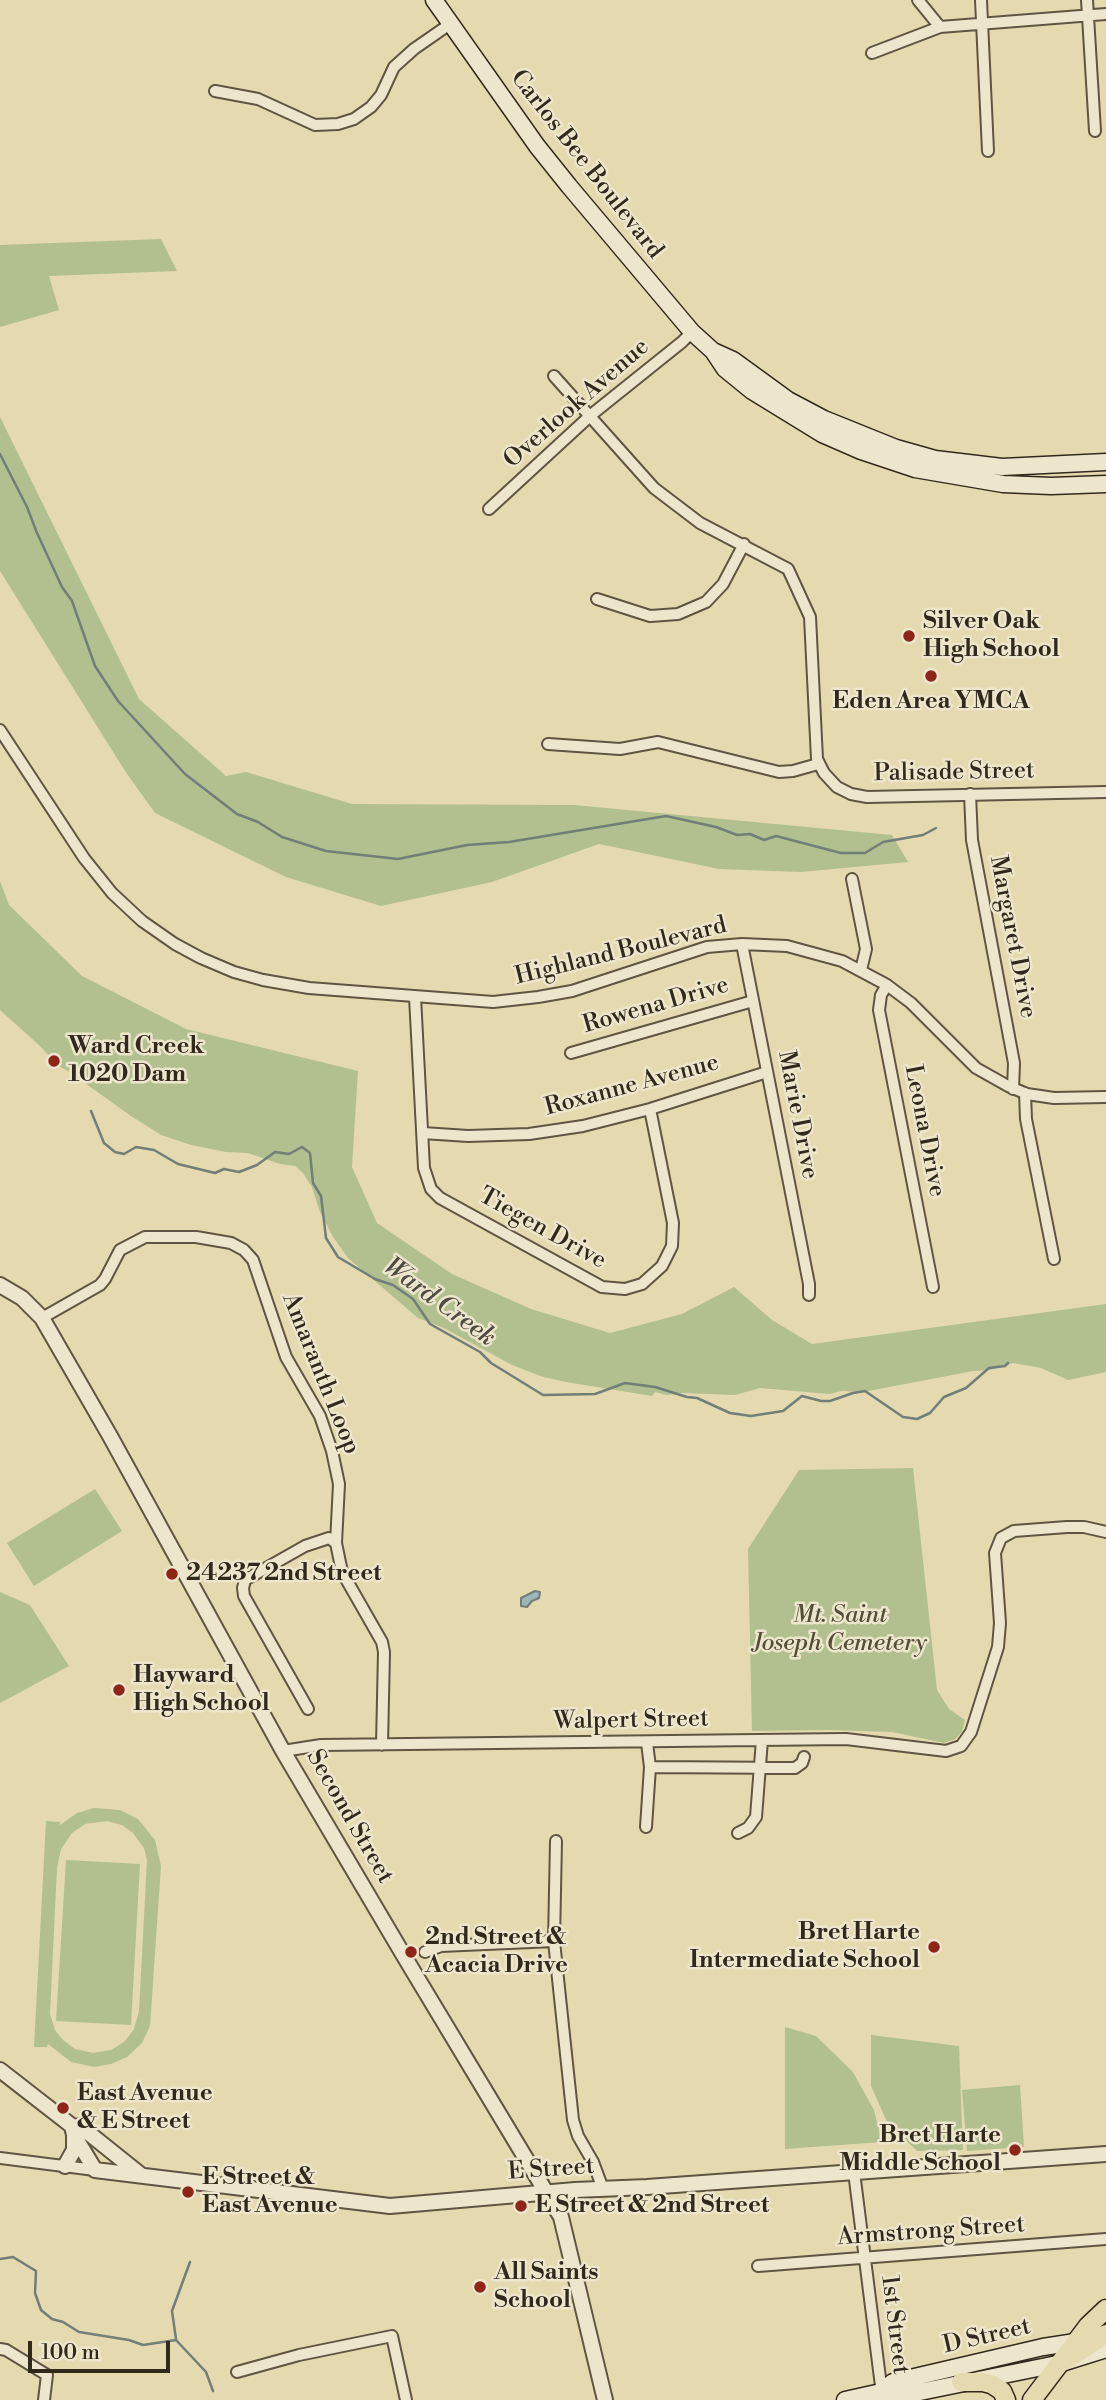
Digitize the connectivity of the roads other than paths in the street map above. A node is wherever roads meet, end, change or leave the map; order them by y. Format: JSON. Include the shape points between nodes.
{"nodes":[{"id":1,"x":434,"y":0,"type":"edge"},
{"id":2,"x":918,"y":0,"type":"edge"},
{"id":3,"x":981,"y":0,"type":"edge"},
{"id":4,"x":1087,"y":0,"type":"edge"},
{"id":5,"x":1106,"y":14,"type":"edge"},
{"id":6,"x":1087,"y":16,"type":"junction"},
{"id":7,"x":450,"y":24,"type":"junction"},
{"id":8,"x":982,"y":25,"type":"junction"},
{"id":9,"x":940,"y":27,"type":"junction"},
{"id":10,"x":872,"y":53,"type":"dead end"},
{"id":11,"x":215,"y":91,"type":"dead end"},
{"id":12,"x":1095,"y":131,"type":"dead end"},
{"id":13,"x":988,"y":151,"type":"dead end"},
{"id":14,"x":692,"y":332,"type":"junction"},
{"id":15,"x":713,"y":351,"type":"junction"},
{"id":16,"x":554,"y":376,"type":"dead end"},
{"id":17,"x":591,"y":415,"type":"junction"},
{"id":18,"x":1106,"y":462,"type":"edge"},
{"id":19,"x":1106,"y":484,"type":"edge"},
{"id":20,"x":489,"y":509,"type":"dead end"},
{"id":21,"x":744,"y":544,"type":"junction"},
{"id":22,"x":597,"y":599,"type":"dead end"},
{"id":23,"x":0,"y":730,"type":"edge"},
{"id":24,"x":548,"y":744,"type":"dead end"},
{"id":25,"x":818,"y":764,"type":"junction"},
{"id":26,"x":1106,"y":792,"type":"edge"},
{"id":27,"x":970,"y":794,"type":"junction"},
{"id":28,"x":852,"y":879,"type":"dead end"},
{"id":29,"x":742,"y":944,"type":"junction"},
{"id":30,"x":861,"y":970,"type":"junction"},
{"id":31,"x":887,"y":985,"type":"junction"},
{"id":32,"x":415,"y":997,"type":"junction"},
{"id":33,"x":753,"y":1001,"type":"junction"},
{"id":34,"x":571,"y":1053,"type":"dead end"},
{"id":35,"x":766,"y":1072,"type":"junction"},
{"id":36,"x":1013,"y":1089,"type":"junction"},
{"id":37,"x":1025,"y":1093,"type":"junction"},
{"id":38,"x":1106,"y":1097,"type":"edge"},
{"id":39,"x":650,"y":1109,"type":"junction"},
{"id":40,"x":423,"y":1133,"type":"junction"},
{"id":41,"x":1054,"y":1259,"type":"dead end"},
{"id":42,"x":0,"y":1286,"type":"edge"},
{"id":43,"x":933,"y":1287,"type":"dead end"},
{"id":44,"x":809,"y":1295,"type":"dead end"},
{"id":45,"x":42,"y":1318,"type":"junction"},
{"id":46,"x":1106,"y":1532,"type":"edge"},
{"id":47,"x":336,"y":1543,"type":"junction"},
{"id":48,"x":307,"y":1709,"type":"dead end"},
{"id":49,"x":762,"y":1740,"type":"junction"},
{"id":50,"x":648,"y":1743,"type":"junction"},
{"id":51,"x":382,"y":1745,"type":"junction"},
{"id":52,"x":283,"y":1751,"type":"junction"},
{"id":53,"x":804,"y":1757,"type":"dead end"},
{"id":54,"x":650,"y":1768,"type":"junction"},
{"id":55,"x":760,"y":1768,"type":"junction"},
{"id":56,"x":646,"y":1826,"type":"dead end"},
{"id":57,"x":738,"y":1833,"type":"dead end"},
{"id":58,"x":556,"y":1841,"type":"dead end"},
{"id":59,"x":554,"y":1941,"type":"junction"},
{"id":60,"x":425,"y":1952,"type":"dead end"},
{"id":61,"x":0,"y":2070,"type":"edge"},
{"id":62,"x":73,"y":2131,"type":"junction"},
{"id":63,"x":101,"y":2143,"type":"junction"},
{"id":64,"x":1106,"y":2154,"type":"edge"},
{"id":65,"x":0,"y":2158,"type":"edge"},
{"id":66,"x":65,"y":2166,"type":"junction"},
{"id":67,"x":95,"y":2170,"type":"junction"},
{"id":68,"x":854,"y":2172,"type":"junction"},
{"id":69,"x":142,"y":2176,"type":"junction"},
{"id":70,"x":603,"y":2189,"type":"junction"},
{"id":71,"x":547,"y":2192,"type":"junction"},
{"id":72,"x":1106,"y":2239,"type":"edge"},
{"id":73,"x":864,"y":2259,"type":"junction"},
{"id":74,"x":758,"y":2266,"type":"dead end"},
{"id":75,"x":1106,"y":2309,"type":"edge"},
{"id":76,"x":1106,"y":2333,"type":"edge"},
{"id":77,"x":1075,"y":2343,"type":"junction"},
{"id":78,"x":0,"y":2349,"type":"edge"},
{"id":79,"x":1106,"y":2349,"type":"edge"},
{"id":80,"x":1062,"y":2362,"type":"junction"},
{"id":81,"x":237,"y":2372,"type":"dead end"},
{"id":82,"x":961,"y":2382,"type":"junction"},
{"id":83,"x":882,"y":2396,"type":"edge"},
{"id":84,"x":44,"y":2400,"type":"edge"},
{"id":85,"x":406,"y":2400,"type":"edge"},
{"id":86,"x":605,"y":2400,"type":"edge"},
{"id":87,"x":845,"y":2400,"type":"edge"},
{"id":88,"x":1006,"y":2400,"type":"edge"},
{"id":89,"x":1032,"y":2400,"type":"edge"}],
"edges":[{"from":1,"to":7,"type":"main road","name":"Carlos Bee Boulevard"},
{"from":2,"to":9,"type":"street"},
{"from":3,"to":8,"type":"street"},
{"from":4,"to":6,"type":"street"},
{"from":5,"to":6,"type":"street"},
{"from":6,"to":8,"type":"street"},
{"from":6,"to":12,"type":"street"},
{"from":7,"to":11,"type":"street","via":[[394,67],[371,107],[338,124],[315,125],[258,99]]},
{"from":7,"to":14,"type":"main road","name":"Carlos Bee Boulevard","via":[[537,146]]},
{"from":8,"to":9,"type":"street"},
{"from":8,"to":13,"type":"street"},
{"from":9,"to":10,"type":"street"},
{"from":14,"to":15,"type":"main road","name":"Carlos Bee Boulevard"},
{"from":14,"to":17,"type":"street","name":"Overlook Avenue"},
{"from":15,"to":18,"type":"main road","name":"Carlos Bee Boulevard","via":[[812,413],[896,448],[1002,467]]},
{"from":15,"to":19,"type":"main road","name":"Carlos Bee Boulevard","via":[[725,369],[788,414],[822,434],[900,465],[1003,484]]},
{"from":16,"to":17,"type":"street"},
{"from":17,"to":20,"type":"street","name":"Overlook Avenue"},
{"from":17,"to":21,"type":"street","via":[[654,488],[700,523]]},
{"from":21,"to":22,"type":"street","via":[[723,584],[706,602],[678,614],[650,616]]},
{"from":21,"to":25,"type":"street","via":[[788,569],[810,617]]},
{"from":23,"to":32,"type":"street","name":"Highland Boulevard","via":[[98,877],[124,905],[175,944],[216,965],[263,980]]},
{"from":24,"to":25,"type":"street","via":[[620,749],[658,742],[779,772]]},
{"from":25,"to":27,"type":"street","name":"Palisade Street","via":[[837,787],[858,796]]},
{"from":26,"to":27,"type":"street","name":"Palisade Street"},
{"from":27,"to":36,"type":"street","name":"Margaret Drive","via":[[972,840],[1014,1063]]},
{"from":28,"to":30,"type":"street","via":[[866,949]]},
{"from":29,"to":30,"type":"street","name":"Highland Boulevard","via":[[807,950]]},
{"from":29,"to":32,"type":"street","name":"Highland Boulevard","via":[[687,952],[538,998],[485,1002]]},
{"from":29,"to":33,"type":"street","name":"Marie Drive"},
{"from":30,"to":31,"type":"street","name":"Highland Boulevard"},
{"from":31,"to":36,"type":"street","name":"Highland Boulevard","via":[[976,1068]]},
{"from":31,"to":43,"type":"street","name":"Leona Drive","via":[[879,1010]]},
{"from":32,"to":40,"type":"street","name":"Tiegen Drive"},
{"from":33,"to":34,"type":"street","name":"Rowena Drive"},
{"from":33,"to":35,"type":"street","name":"Marie Drive"},
{"from":35,"to":39,"type":"street","name":"Roxanne Avenue"},
{"from":35,"to":44,"type":"street","name":"Marie Drive"},
{"from":36,"to":37,"type":"street","name":"Highland Boulevard"},
{"from":37,"to":38,"type":"street","name":"Highland Boulevard","via":[[1054,1098]]},
{"from":37,"to":41,"type":"street"},
{"from":39,"to":40,"type":"street","name":"Roxanne Avenue","via":[[529,1134]]},
{"from":39,"to":40,"type":"street","name":"Tiegen Drive","via":[[673,1240],[657,1273],[625,1289],[595,1285],[436,1194],[425,1174]]},
{"from":42,"to":45,"type":"street","name":"Second Street","via":[[22,1297]]},
{"from":45,"to":47,"type":"street","name":"Amaranth Loop","via":[[100,1285],[120,1250],[145,1237],[196,1237],[232,1243],[244,1250],[253,1260],[286,1357],[320,1416],[332,1451],[339,1484]]},
{"from":45,"to":52,"type":"street","name":"Second Street"},
{"from":46,"to":49,"type":"street","name":"Walpert Street","via":[[1067,1527],[1014,1531],[1001,1538],[995,1553],[998,1647],[971,1732],[961,1746],[946,1751],[864,1740]]},
{"from":47,"to":48,"type":"street","via":[[329,1538],[305,1546],[245,1580],[243,1588]]},
{"from":47,"to":51,"type":"street","name":"Amaranth Loop","via":[[342,1572],[382,1642]]},
{"from":49,"to":50,"type":"street","name":"Walpert Street"},
{"from":49,"to":55,"type":"street"},
{"from":50,"to":51,"type":"street","name":"Walpert Street"},
{"from":50,"to":54,"type":"street"},
{"from":51,"to":52,"type":"street","name":"Walpert Street","via":[[321,1745]]},
{"from":52,"to":71,"type":"street","name":"Second Street"},
{"from":53,"to":55,"type":"street","via":[[795,1768]]},
{"from":54,"to":55,"type":"street"},
{"from":54,"to":56,"type":"street"},
{"from":55,"to":57,"type":"street","via":[[756,1817]]},
{"from":58,"to":59,"type":"street"},
{"from":59,"to":60,"type":"street","via":[[441,1946]]},
{"from":59,"to":70,"type":"street","via":[[575,2128]]},
{"from":61,"to":62,"type":"street"},
{"from":62,"to":63,"type":"street","via":[[81,2127]]},
{"from":62,"to":66,"type":"street","via":[[75,2150]]},
{"from":62,"to":67,"type":"street"},
{"from":63,"to":67,"type":"street","via":[[105,2158]]},
{"from":63,"to":69,"type":"street"},
{"from":64,"to":68,"type":"street","name":"E Street"},
{"from":65,"to":66,"type":"street","name":"E Street"},
{"from":66,"to":67,"type":"street","name":"E Street"},
{"from":67,"to":69,"type":"street","name":"E Street"},
{"from":68,"to":70,"type":"street","name":"E Street"},
{"from":68,"to":73,"type":"street","name":"1st Street"},
{"from":69,"to":71,"type":"street","name":"E Street","via":[[390,2206]]},
{"from":70,"to":71,"type":"street","name":"E Street"},
{"from":71,"to":86,"type":"street","name":"Second Street","via":[[561,2217]]},
{"from":72,"to":73,"type":"street","name":"Armstrong Street"},
{"from":73,"to":74,"type":"street","name":"Armstrong Street"},
{"from":73,"to":83,"type":"street","name":"1st Street"},
{"from":75,"to":77,"type":"main road"},
{"from":76,"to":77,"type":"main road","name":"D Street"},
{"from":76,"to":80,"type":"main road"},
{"from":77,"to":80,"type":"main road"},
{"from":77,"to":83,"type":"main road","name":"D Street","via":[[893,2382]]},
{"from":78,"to":84,"type":"street","via":[[47,2375]]},
{"from":79,"to":80,"type":"main road","name":"D Street"},
{"from":80,"to":82,"type":"main road","name":"D Street"},
{"from":80,"to":89,"type":"main road"},
{"from":81,"to":85,"type":"street","via":[[392,2336]]},
{"from":82,"to":83,"type":"main road","name":"D Street"},
{"from":82,"to":88,"type":"main road","via":[[991,2384]]},
{"from":83,"to":87,"type":"main road","name":"D Street"}]}
